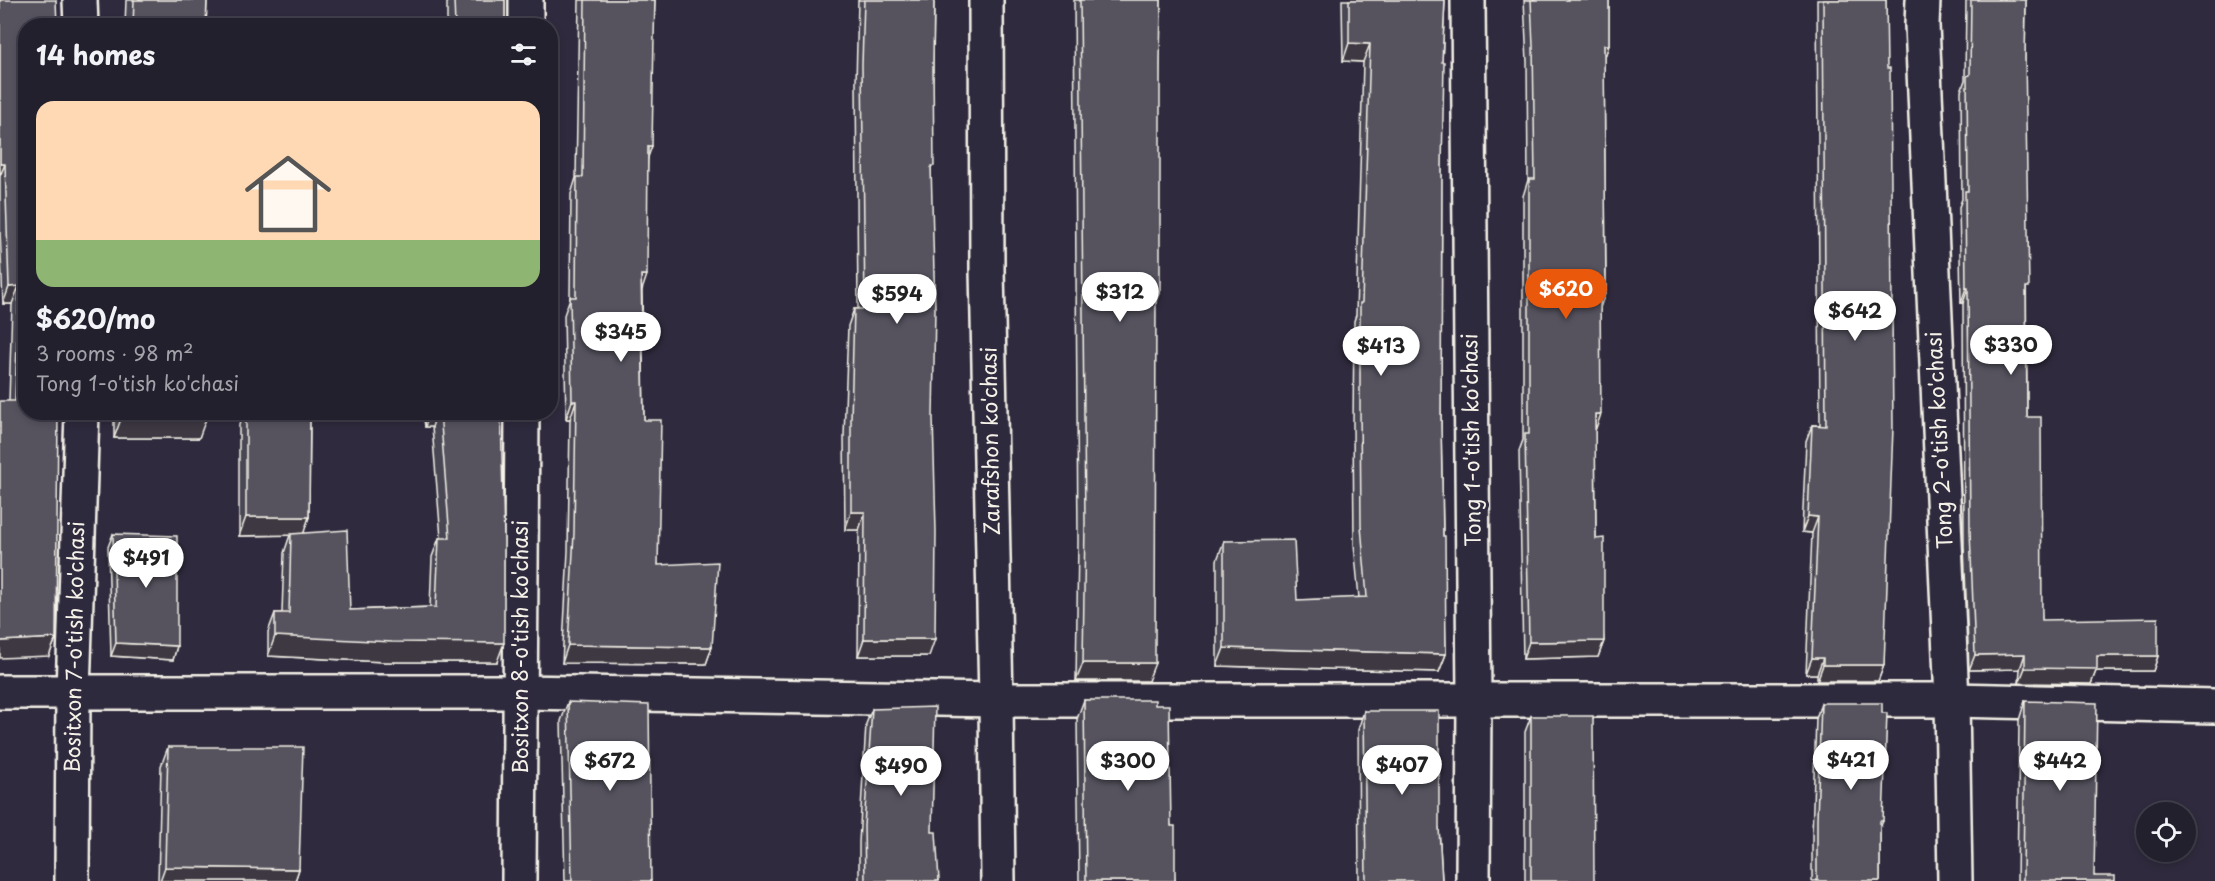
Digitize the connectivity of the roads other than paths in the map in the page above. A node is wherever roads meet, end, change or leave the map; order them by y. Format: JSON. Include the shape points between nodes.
{"nodes":[{"id":1,"x":80,"y":0,"type":"edge"},
{"id":2,"x":526,"y":0,"type":"edge"},
{"id":3,"x":986,"y":0,"type":"edge"},
{"id":4,"x":1468,"y":0,"type":"edge"},
{"id":5,"x":1923,"y":0,"type":"edge"},
{"id":6,"x":81,"y":18,"type":"edge"},
{"id":7,"x":526,"y":18,"type":"edge"},
{"id":8,"x":82,"y":420,"type":"edge"},
{"id":9,"x":522,"y":420,"type":"edge"},
{"id":10,"x":0,"y":692,"type":"edge"},
{"id":11,"x":73,"y":692,"type":"junction"},
{"id":12,"x":520,"y":693,"type":"junction"},
{"id":13,"x":1474,"y":699,"type":"junction"},
{"id":14,"x":996,"y":700,"type":"junction"},
{"id":15,"x":1952,"y":700,"type":"junction"},
{"id":16,"x":2215,"y":706,"type":"edge"},
{"id":17,"x":72,"y":881,"type":"edge"},
{"id":18,"x":519,"y":881,"type":"edge"},
{"id":19,"x":998,"y":881,"type":"edge"},
{"id":20,"x":1473,"y":881,"type":"edge"},
{"id":21,"x":1955,"y":881,"type":"edge"}],
"edges":[{"from":1,"to":6,"type":"street"},
{"from":2,"to":7,"type":"street"},
{"from":3,"to":14,"type":"street","name":"Zarafshon ko'chasi"},
{"from":4,"to":13,"type":"street","name":"Tong 1-o'tish ko'chasi"},
{"from":5,"to":15,"type":"street","name":"Tong 2-o'tish ko'chasi"},
{"from":8,"to":11,"type":"street","name":"Bositxon 7-o'tish ko'chasi"},
{"from":9,"to":12,"type":"street","name":"Bositxon 8-o'tish ko'chasi"},
{"from":10,"to":11,"type":"street"},
{"from":11,"to":12,"type":"street"},
{"from":11,"to":17,"type":"street","name":"Bositxon 7-o'tish ko'chasi"},
{"from":12,"to":14,"type":"street"},
{"from":12,"to":18,"type":"street","name":"Bositxon 8-o'tish ko'chasi"},
{"from":13,"to":14,"type":"street"},
{"from":13,"to":15,"type":"street"},
{"from":13,"to":20,"type":"street","name":"Tong 1-o'tish ko'chasi"},
{"from":14,"to":19,"type":"street","name":"Zarafshon ko'chasi"},
{"from":15,"to":16,"type":"street"},
{"from":15,"to":21,"type":"street","name":"Tong 2-o'tish ko'chasi"}]}
